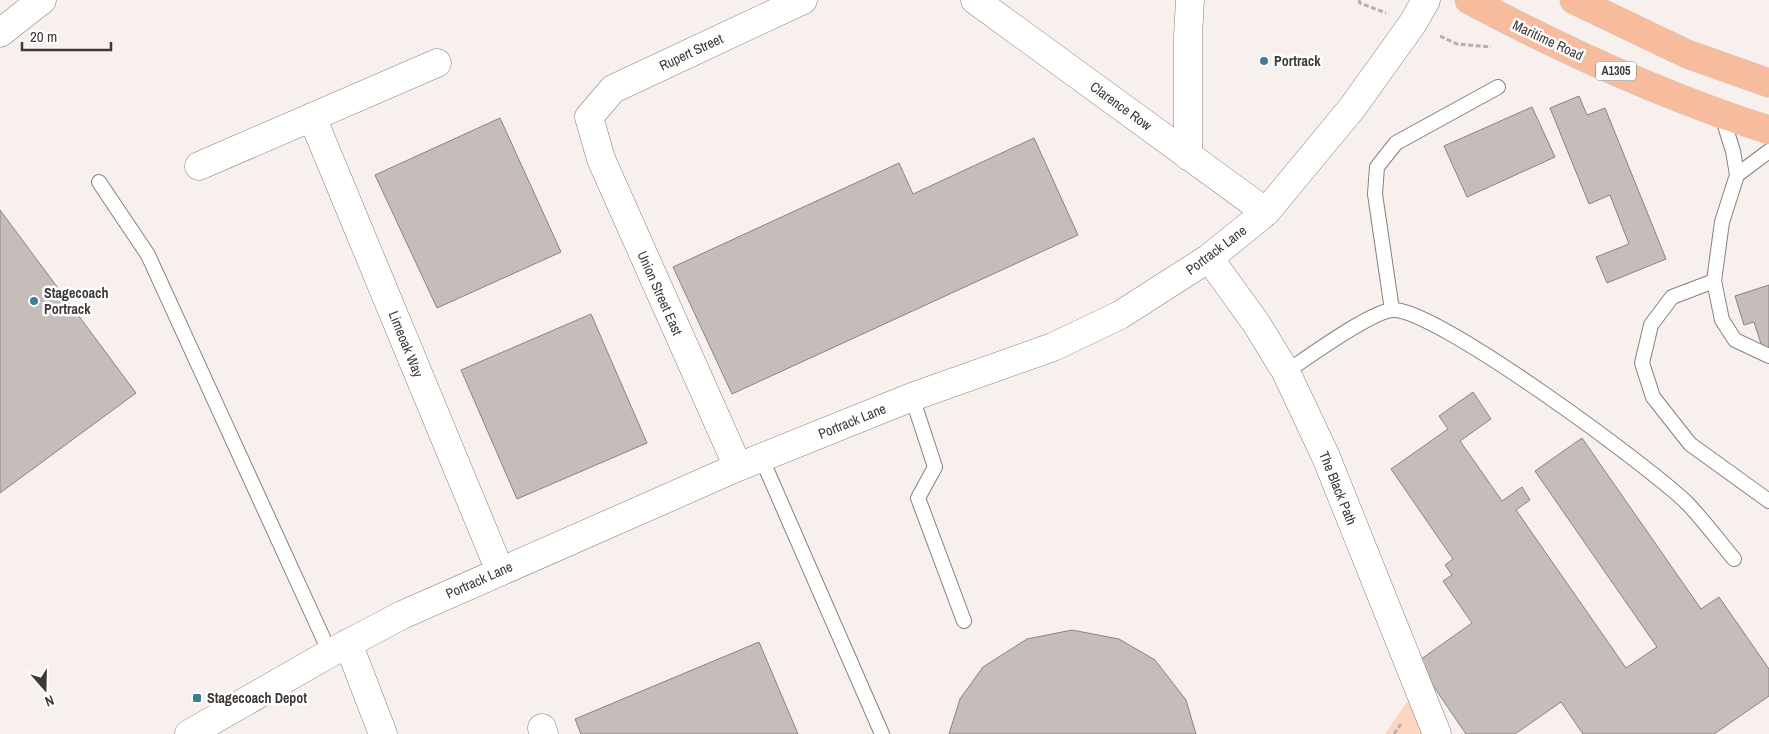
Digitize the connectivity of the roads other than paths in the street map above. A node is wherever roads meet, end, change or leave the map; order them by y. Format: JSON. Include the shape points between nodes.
{"nodes":[{"id":1,"x":42,"y":0,"type":"edge"},
{"id":2,"x":803,"y":0,"type":"edge"},
{"id":3,"x":976,"y":0,"type":"edge"},
{"id":4,"x":1190,"y":0,"type":"edge"},
{"id":5,"x":1469,"y":0,"type":"edge"},
{"id":6,"x":1574,"y":0,"type":"edge"},
{"id":7,"x":1419,"y":11,"type":"edge"},
{"id":8,"x":0,"y":33,"type":"edge"},
{"id":9,"x":437,"y":63,"type":"dead end"},
{"id":10,"x":1769,"y":83,"type":"edge"},
{"id":11,"x":1498,"y":87,"type":"dead end"},
{"id":12,"x":1721,"y":113,"type":"junction"},
{"id":13,"x":312,"y":117,"type":"junction"},
{"id":14,"x":589,"y":117,"type":"joint"},
{"id":15,"x":1769,"y":130,"type":"edge"},
{"id":16,"x":1769,"y":151,"type":"edge"},
{"id":17,"x":1188,"y":156,"type":"junction"},
{"id":18,"x":199,"y":166,"type":"dead end"},
{"id":19,"x":1737,"y":175,"type":"junction"},
{"id":20,"x":99,"y":182,"type":"dead end"},
{"id":21,"x":1266,"y":212,"type":"junction"},
{"id":22,"x":1209,"y":258,"type":"junction"},
{"id":23,"x":1714,"y":281,"type":"junction"},
{"id":24,"x":1392,"y":310,"type":"junction"},
{"id":25,"x":1769,"y":356,"type":"edge"},
{"id":26,"x":1286,"y":372,"type":"junction"},
{"id":27,"x":912,"y":397,"type":"junction"},
{"id":28,"x":749,"y":462,"type":"junction"},
{"id":29,"x":1769,"y":501,"type":"edge"},
{"id":30,"x":1734,"y":559,"type":"dead end"},
{"id":31,"x":500,"y":571,"type":"junction"},
{"id":32,"x":964,"y":621,"type":"dead end"},
{"id":33,"x":339,"y":648,"type":"junction"},
{"id":34,"x":189,"y":734,"type":"edge"},
{"id":35,"x":383,"y":734,"type":"edge"},
{"id":36,"x":882,"y":734,"type":"edge"},
{"id":37,"x":1437,"y":734,"type":"edge"}],
"edges":[{"from":1,"to":8,"type":"street"},
{"from":2,"to":14,"type":"street","name":"Rupert Street","via":[[613,89]]},
{"from":3,"to":17,"type":"street","name":"Clarence Row"},
{"from":4,"to":17,"type":"street"},
{"from":5,"to":12,"type":"main road","name":"Maritime Road","number":"A1305","via":[[1545,40]]},
{"from":6,"to":10,"type":"main road","via":[[1687,54]]},
{"from":7,"to":21,"type":"street","name":"Portrack Lane","via":[[1352,108]]},
{"from":9,"to":13,"type":"street"},
{"from":11,"to":24,"type":"lane","via":[[1396,143],[1377,167],[1374,194]]},
{"from":12,"to":15,"type":"main road","name":"Maritime Road","number":"A1305"},
{"from":12,"to":19,"type":"lane"},
{"from":13,"to":18,"type":"street"},
{"from":13,"to":31,"type":"street","name":"Limeoak Way"},
{"from":14,"to":28,"type":"street","name":"Union Street East","via":[[601,159]]},
{"from":16,"to":19,"type":"lane"},
{"from":17,"to":21,"type":"street","name":"Clarence Row"},
{"from":19,"to":23,"type":"lane","via":[[1722,222]]},
{"from":20,"to":33,"type":"lane","via":[[148,255]]},
{"from":21,"to":22,"type":"street","name":"Portrack Lane"},
{"from":22,"to":26,"type":"street","name":"The Black Path","via":[[1256,323]]},
{"from":22,"to":27,"type":"street","name":"Portrack Lane","via":[[1120,315],[1053,347]]},
{"from":23,"to":25,"type":"lane","via":[[1722,320],[1735,340]]},
{"from":23,"to":29,"type":"lane","via":[[1672,297],[1651,325],[1642,363],[1653,397],[1690,444]]},
{"from":24,"to":26,"type":"lane","via":[[1365,321]]},
{"from":24,"to":30,"type":"lane","via":[[1411,312],[1479,350],[1644,465],[1688,504]]},
{"from":26,"to":37,"type":"street","name":"The Black Path","via":[[1326,457]]},
{"from":27,"to":28,"type":"street","name":"Portrack Lane"},
{"from":27,"to":32,"type":"lane","via":[[935,466],[918,498]]},
{"from":28,"to":31,"type":"street","name":"Portrack Lane"},
{"from":28,"to":36,"type":"lane"},
{"from":31,"to":33,"type":"street","name":"Portrack Lane","via":[[402,615]]},
{"from":33,"to":34,"type":"street","name":"Portrack Lane"},
{"from":33,"to":35,"type":"street"}]}
